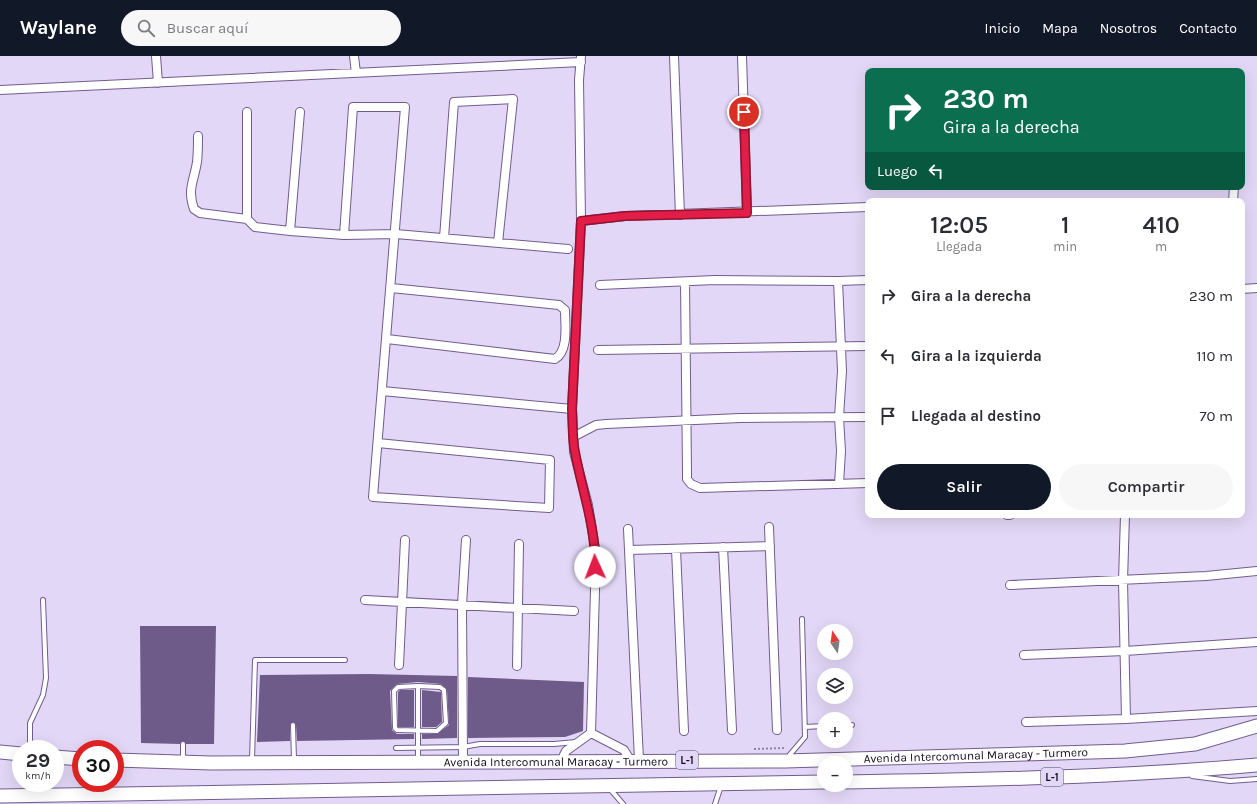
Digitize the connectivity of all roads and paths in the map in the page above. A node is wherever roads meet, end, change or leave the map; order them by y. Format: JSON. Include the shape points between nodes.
{"nodes":[{"id":1,"x":156,"y":56,"type":"edge"},
{"id":2,"x":354,"y":56,"type":"edge"},
{"id":3,"x":674,"y":56,"type":"edge"},
{"id":4,"x":742,"y":56,"type":"edge"},
{"id":5,"x":581,"y":59,"type":"edge"},
{"id":6,"x":556,"y":60,"type":"edge"},
{"id":7,"x":356,"y":73,"type":"junction"},
{"id":8,"x":158,"y":83,"type":"junction"},
{"id":9,"x":0,"y":90,"type":"edge"},
{"id":10,"x":248,"y":112,"type":"dead end"},
{"id":11,"x":300,"y":112,"type":"dead end"},
{"id":12,"x":198,"y":136,"type":"dead end"},
{"id":13,"x":865,"y":207,"type":"edge"},
{"id":14,"x":747,"y":213,"type":"junction"},
{"id":15,"x":680,"y":215,"type":"junction"},
{"id":16,"x":247,"y":219,"type":"junction"},
{"id":17,"x":581,"y":221,"type":"junction"},
{"id":18,"x":290,"y":231,"type":"junction"},
{"id":19,"x":396,"y":234,"type":"junction"},
{"id":20,"x":344,"y":235,"type":"junction"},
{"id":21,"x":444,"y":238,"type":"junction"},
{"id":22,"x":498,"y":243,"type":"junction"},
{"id":23,"x":568,"y":249,"type":"dead end"},
{"id":24,"x":865,"y":280,"type":"edge"},
{"id":25,"x":838,"y":281,"type":"junction"},
{"id":26,"x":685,"y":282,"type":"junction"},
{"id":27,"x":600,"y":285,"type":"dead end"},
{"id":28,"x":391,"y":288,"type":"junction"},
{"id":29,"x":1257,"y":288,"type":"edge"},
{"id":30,"x":1245,"y":289,"type":"edge"},
{"id":31,"x":387,"y":340,"type":"junction"},
{"id":32,"x":840,"y":346,"type":"junction"},
{"id":33,"x":865,"y":346,"type":"edge"},
{"id":34,"x":685,"y":348,"type":"junction"},
{"id":35,"x":598,"y":350,"type":"dead end"},
{"id":36,"x":382,"y":391,"type":"junction"},
{"id":37,"x":572,"y":409,"type":"junction"},
{"id":38,"x":839,"y":417,"type":"junction"},
{"id":39,"x":865,"y":417,"type":"edge"},
{"id":40,"x":686,"y":421,"type":"junction"},
{"id":41,"x":573,"y":437,"type":"junction"},
{"id":42,"x":378,"y":442,"type":"junction"},
{"id":43,"x":865,"y":483,"type":"edge"},
{"id":44,"x":839,"y":484,"type":"junction"},
{"id":45,"x":1124,"y":518,"type":"edge"},
{"id":46,"x":769,"y":527,"type":"dead end"},
{"id":47,"x":628,"y":529,"type":"dead end"},
{"id":48,"x":405,"y":540,"type":"dead end"},
{"id":49,"x":466,"y":540,"type":"dead end"},
{"id":50,"x":519,"y":544,"type":"dead end"},
{"id":51,"x":770,"y":546,"type":"junction"},
{"id":52,"x":722,"y":548,"type":"junction"},
{"id":53,"x":676,"y":549,"type":"junction"},
{"id":54,"x":629,"y":550,"type":"junction"},
{"id":55,"x":1257,"y":572,"type":"edge"},
{"id":56,"x":1123,"y":581,"type":"junction"},
{"id":57,"x":1010,"y":585,"type":"dead end"},
{"id":58,"x":43,"y":600,"type":"dead end"},
{"id":59,"x":365,"y":600,"type":"dead end"},
{"id":60,"x":403,"y":602,"type":"junction"},
{"id":61,"x":462,"y":605,"type":"junction"},
{"id":62,"x":518,"y":608,"type":"junction"},
{"id":63,"x":574,"y":611,"type":"dead end"},
{"id":64,"x":802,"y":619,"type":"dead end"},
{"id":65,"x":1257,"y":642,"type":"edge"},
{"id":66,"x":1125,"y":651,"type":"junction"},
{"id":67,"x":1024,"y":655,"type":"dead end"},
{"id":68,"x":345,"y":660,"type":"dead end"},
{"id":69,"x":399,"y":665,"type":"dead end"},
{"id":70,"x":517,"y":666,"type":"dead end"},
{"id":71,"x":418,"y":686,"type":"junction"},
{"id":72,"x":1257,"y":711,"type":"edge"},
{"id":73,"x":1126,"y":719,"type":"junction"},
{"id":74,"x":1026,"y":722,"type":"dead end"},
{"id":75,"x":293,"y":726,"type":"dead end"},
{"id":76,"x":817,"y":726,"type":"edge"},
{"id":77,"x":1257,"y":726,"type":"edge"},
{"id":78,"x":805,"y":727,"type":"junction"},
{"id":79,"x":418,"y":730,"type":"junction"},
{"id":80,"x":732,"y":730,"type":"dead end"},
{"id":81,"x":777,"y":730,"type":"dead end"},
{"id":82,"x":684,"y":731,"type":"dead end"},
{"id":83,"x":591,"y":733,"type":"junction"},
{"id":84,"x":30,"y":740,"type":"edge"},
{"id":85,"x":577,"y":742,"type":"junction"},
{"id":86,"x":182,"y":744,"type":"dead end"},
{"id":87,"x":418,"y":747,"type":"junction"},
{"id":88,"x":463,"y":747,"type":"junction"},
{"id":89,"x":396,"y":748,"type":"dead end"},
{"id":90,"x":0,"y":752,"type":"edge"},
{"id":91,"x":12,"y":753,"type":"edge"},
{"id":92,"x":124,"y":760,"type":"edge"},
{"id":93,"x":634,"y":760,"type":"junction"},
{"id":94,"x":418,"y":761,"type":"junction"},
{"id":95,"x":560,"y":761,"type":"junction"},
{"id":96,"x":785,"y":761,"type":"junction"},
{"id":97,"x":183,"y":762,"type":"junction"},
{"id":98,"x":294,"y":762,"type":"junction"},
{"id":99,"x":463,"y":762,"type":"junction"},
{"id":100,"x":252,"y":763,"type":"junction"},
{"id":101,"x":1257,"y":765,"type":"edge"},
{"id":102,"x":1170,"y":773,"type":"junction"},
{"id":103,"x":1257,"y":779,"type":"edge"},
{"id":104,"x":817,"y":782,"type":"edge"},
{"id":105,"x":853,"y":782,"type":"edge"},
{"id":106,"x":719,"y":783,"type":"junction"},
{"id":107,"x":605,"y":786,"type":"junction"},
{"id":108,"x":0,"y":796,"type":"edge"},
{"id":109,"x":624,"y":804,"type":"edge"},
{"id":110,"x":715,"y":804,"type":"edge"}],
"edges":[{"from":1,"to":8,"type":"street"},
{"from":2,"to":7,"type":"street"},
{"from":3,"to":15,"type":"street"},
{"from":4,"to":14,"type":"street"},
{"from":5,"to":6,"type":"street"},
{"from":5,"to":17,"type":"street"},
{"from":6,"to":7,"type":"street"},
{"from":7,"to":8,"type":"street"},
{"from":8,"to":9,"type":"street"},
{"from":10,"to":16,"type":"street"},
{"from":11,"to":18,"type":"street"},
{"from":12,"to":16,"type":"street","via":[[197,161],[190,197],[194,209],[200,213]]},
{"from":13,"to":14,"type":"street"},
{"from":14,"to":15,"type":"street"},
{"from":15,"to":17,"type":"street","via":[[625,216]]},
{"from":16,"to":18,"type":"street","via":[[255,227]]},
{"from":17,"to":37,"type":"street"},
{"from":18,"to":20,"type":"street"},
{"from":19,"to":20,"type":"street"},
{"from":19,"to":20,"type":"street","via":[[405,107],[353,107]]},
{"from":19,"to":21,"type":"street"},
{"from":19,"to":28,"type":"street"},
{"from":21,"to":22,"type":"street"},
{"from":21,"to":22,"type":"street","via":[[454,102],[514,99]]},
{"from":22,"to":23,"type":"street"},
{"from":24,"to":25,"type":"street"},
{"from":25,"to":26,"type":"street"},
{"from":25,"to":32,"type":"street"},
{"from":26,"to":27,"type":"street"},
{"from":26,"to":34,"type":"street"},
{"from":28,"to":31,"type":"street"},
{"from":28,"to":31,"type":"street","via":[[559,305],[565,310],[564,343],[562,353],[555,359]]},
{"from":29,"to":30,"type":"street"},
{"from":31,"to":36,"type":"street"},
{"from":32,"to":33,"type":"street"},
{"from":32,"to":34,"type":"street"},
{"from":32,"to":38,"type":"street","via":[[842,387]]},
{"from":34,"to":35,"type":"street"},
{"from":34,"to":40,"type":"street"},
{"from":36,"to":37,"type":"street"},
{"from":36,"to":42,"type":"street"},
{"from":37,"to":41,"type":"street"},
{"from":38,"to":39,"type":"street"},
{"from":38,"to":40,"type":"street"},
{"from":38,"to":44,"type":"street"},
{"from":40,"to":41,"type":"street","via":[[596,425]]},
{"from":40,"to":44,"type":"street","via":[[688,479],[693,486],[708,488]]},
{"from":41,"to":83,"type":"street","via":[[596,554]]},
{"from":42,"to":42,"type":"street","via":[[373,497],[548,508],[550,460]]},
{"from":43,"to":44,"type":"street"},
{"from":45,"to":56,"type":"street"},
{"from":46,"to":51,"type":"street"},
{"from":47,"to":54,"type":"street"},
{"from":48,"to":60,"type":"street"},
{"from":49,"to":61,"type":"street"},
{"from":50,"to":62,"type":"street"},
{"from":51,"to":52,"type":"street"},
{"from":51,"to":81,"type":"street"},
{"from":52,"to":53,"type":"street"},
{"from":52,"to":80,"type":"street"},
{"from":53,"to":54,"type":"street"},
{"from":53,"to":82,"type":"street"},
{"from":54,"to":93,"type":"street"},
{"from":55,"to":56,"type":"street"},
{"from":56,"to":57,"type":"street"},
{"from":56,"to":66,"type":"street"},
{"from":58,"to":84,"type":"lane","via":[[46,678],[43,695],[30,723]]},
{"from":59,"to":60,"type":"street"},
{"from":60,"to":61,"type":"street"},
{"from":60,"to":69,"type":"street"},
{"from":61,"to":62,"type":"street"},
{"from":61,"to":88,"type":"street"},
{"from":62,"to":63,"type":"street"},
{"from":62,"to":70,"type":"street"},
{"from":64,"to":78,"type":"lane"},
{"from":65,"to":66,"type":"street"},
{"from":66,"to":67,"type":"street"},
{"from":66,"to":73,"type":"street"},
{"from":68,"to":100,"type":"lane","via":[[255,660]]},
{"from":71,"to":79,"type":"lane"},
{"from":71,"to":79,"type":"lane","via":[[398,687],[394,691],[394,724],[397,730]]},
{"from":71,"to":79,"type":"lane","via":[[440,687],[444,690],[446,723],[437,731]]},
{"from":72,"to":73,"type":"street"},
{"from":73,"to":74,"type":"street"},
{"from":75,"to":98,"type":"lane"},
{"from":76,"to":78,"type":"lane"},
{"from":77,"to":96,"type":"main road","name":"Avenida Intercomunal Maracay - Turmero","number":"L-1","via":[[1195,744],[1125,751]]},
{"from":78,"to":96,"type":"lane","via":[[805,737]]},
{"from":79,"to":87,"type":"lane"},
{"from":83,"to":85,"type":"street"},
{"from":83,"to":93,"type":"street","via":[[624,750]]},
{"from":85,"to":88,"type":"lane","via":[[480,744]]},
{"from":85,"to":95,"type":"street","via":[[566,750]]},
{"from":86,"to":97,"type":"lane"},
{"from":87,"to":88,"type":"lane"},
{"from":87,"to":89,"type":"lane"},
{"from":87,"to":94,"type":"lane"},
{"from":88,"to":99,"type":"street"},
{"from":90,"to":91,"type":"main road"},
{"from":92,"to":97,"type":"main road","name":"Avenida Intercomunal Maracay - Turmero","number":"L-1"},
{"from":93,"to":95,"type":"main road","name":"Avenida Intercomunal Maracay - Turmero","number":"L-1"},
{"from":93,"to":96,"type":"main road","name":"Avenida Intercomunal Maracay - Turmero","number":"L-1"},
{"from":94,"to":98,"type":"main road","name":"Avenida Intercomunal Maracay - Turmero","number":"L-1"},
{"from":94,"to":99,"type":"main road","name":"Avenida Intercomunal Maracay - Turmero","number":"L-1"},
{"from":95,"to":99,"type":"main road","name":"Avenida Intercomunal Maracay - Turmero","number":"L-1"},
{"from":97,"to":100,"type":"main road","name":"Avenida Intercomunal Maracay - Turmero","number":"L-1"},
{"from":98,"to":100,"type":"main road","name":"Avenida Intercomunal Maracay - Turmero","number":"L-1"},
{"from":101,"to":102,"type":"main road","name":"Avenida Intercomunal Maracay - Turmero","number":"L-1"},
{"from":102,"to":103,"type":"lane","via":[[1230,781]]},
{"from":102,"to":105,"type":"main road","name":"Avenida Intercomunal Maracay - Turmero","number":"L-1"},
{"from":104,"to":106,"type":"main road","name":"Avenida Intercomunal Maracay - Turmero","number":"L-1"},
{"from":106,"to":107,"type":"main road","name":"Avenida Intercomunal Maracay - Turmero","number":"L-1"},
{"from":106,"to":110,"type":"lane","via":[[720,790]]},
{"from":107,"to":108,"type":"main road","name":"Avenida Intercomunal Maracay - Turmero","number":"L-1"},
{"from":107,"to":109,"type":"lane"}]}
